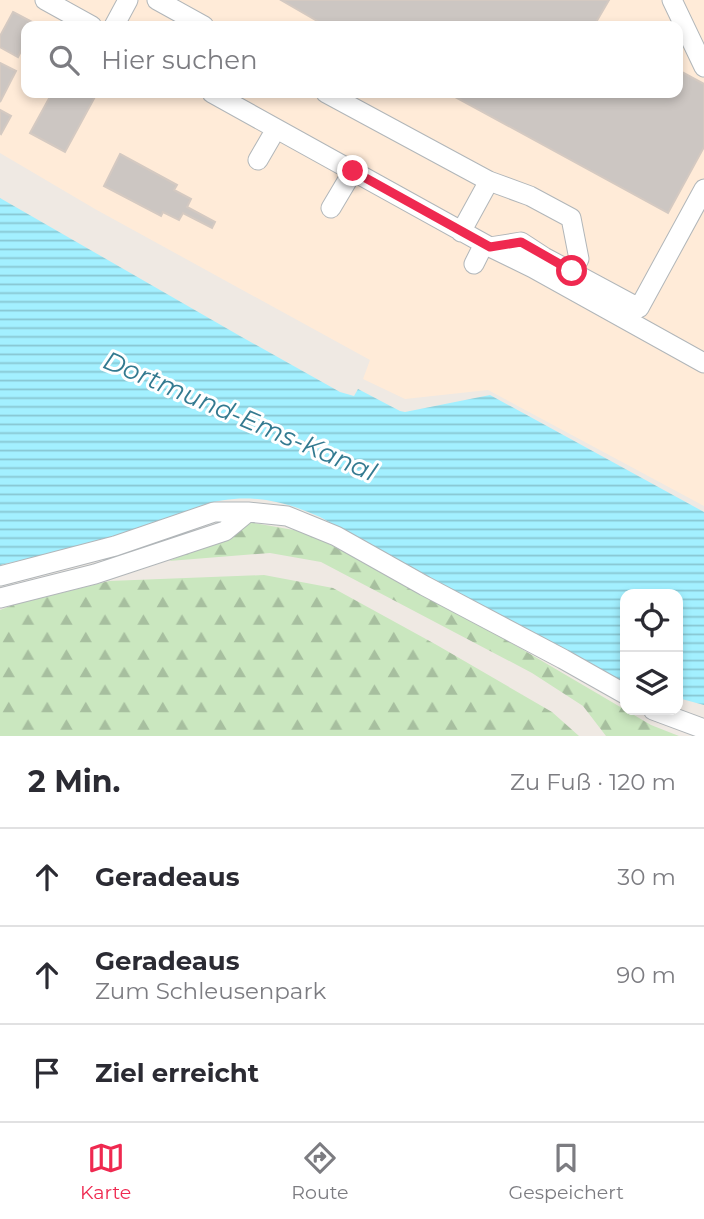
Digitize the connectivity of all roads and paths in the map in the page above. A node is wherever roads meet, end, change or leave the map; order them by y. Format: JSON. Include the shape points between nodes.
{"nodes":[{"id":1,"x":45,"y":0,"type":"edge"},
{"id":2,"x":128,"y":0,"type":"edge"},
{"id":3,"x":157,"y":0,"type":"edge"},
{"id":4,"x":672,"y":0,"type":"edge"},
{"id":5,"x":83,"y":21,"type":"edge"},
{"id":6,"x":117,"y":21,"type":"edge"},
{"id":7,"x":195,"y":21,"type":"edge"},
{"id":8,"x":682,"y":21,"type":"edge"},
{"id":9,"x":683,"y":23,"type":"edge"},
{"id":10,"x":704,"y":67,"type":"edge"},
{"id":11,"x":221,"y":98,"type":"edge"},
{"id":12,"x":335,"y":98,"type":"edge"},
{"id":13,"x":276,"y":129,"type":"junction"},
{"id":14,"x":258,"y":160,"type":"dead end"},
{"id":15,"x":353,"y":171,"type":"junction"},
{"id":16,"x":489,"y":181,"type":"junction"},
{"id":17,"x":704,"y":189,"type":"edge"},
{"id":18,"x":331,"y":208,"type":"dead end"},
{"id":19,"x":461,"y":232,"type":"junction"},
{"id":20,"x":487,"y":246,"type":"junction"},
{"id":21,"x":474,"y":264,"type":"dead end"},
{"id":22,"x":572,"y":271,"type":"junction"},
{"id":23,"x":704,"y":363,"type":"edge"},
{"id":24,"x":248,"y":512,"type":"junction"},
{"id":25,"x":0,"y":576,"type":"edge"},
{"id":26,"x":0,"y":598,"type":"edge"},
{"id":27,"x":620,"y":691,"type":"edge"},
{"id":28,"x":666,"y":715,"type":"edge"},
{"id":29,"x":704,"y":729,"type":"edge"}],
"edges":[{"from":1,"to":5,"type":"street"},
{"from":2,"to":6,"type":"street"},
{"from":3,"to":7,"type":"street"},
{"from":4,"to":8,"type":"street"},
{"from":9,"to":10,"type":"street"},
{"from":11,"to":13,"type":"street"},
{"from":12,"to":16,"type":"street"},
{"from":13,"to":14,"type":"street"},
{"from":13,"to":15,"type":"street"},
{"from":15,"to":18,"type":"street"},
{"from":15,"to":19,"type":"street"},
{"from":16,"to":19,"type":"street"},
{"from":16,"to":22,"type":"street","via":[[572,218],[579,259]]},
{"from":17,"to":22,"type":"street","via":[[639,308]]},
{"from":19,"to":20,"type":"street"},
{"from":20,"to":21,"type":"street"},
{"from":20,"to":22,"type":"street","via":[[521,242]]},
{"from":20,"to":23,"type":"street"},
{"from":24,"to":25,"type":"street","via":[[214,512],[116,546]]},
{"from":24,"to":26,"type":"street","via":[[225,531],[95,574]]},
{"from":24,"to":27,"type":"street","via":[[287,516],[336,536]]},
{"from":28,"to":29,"type":"street"}]}
